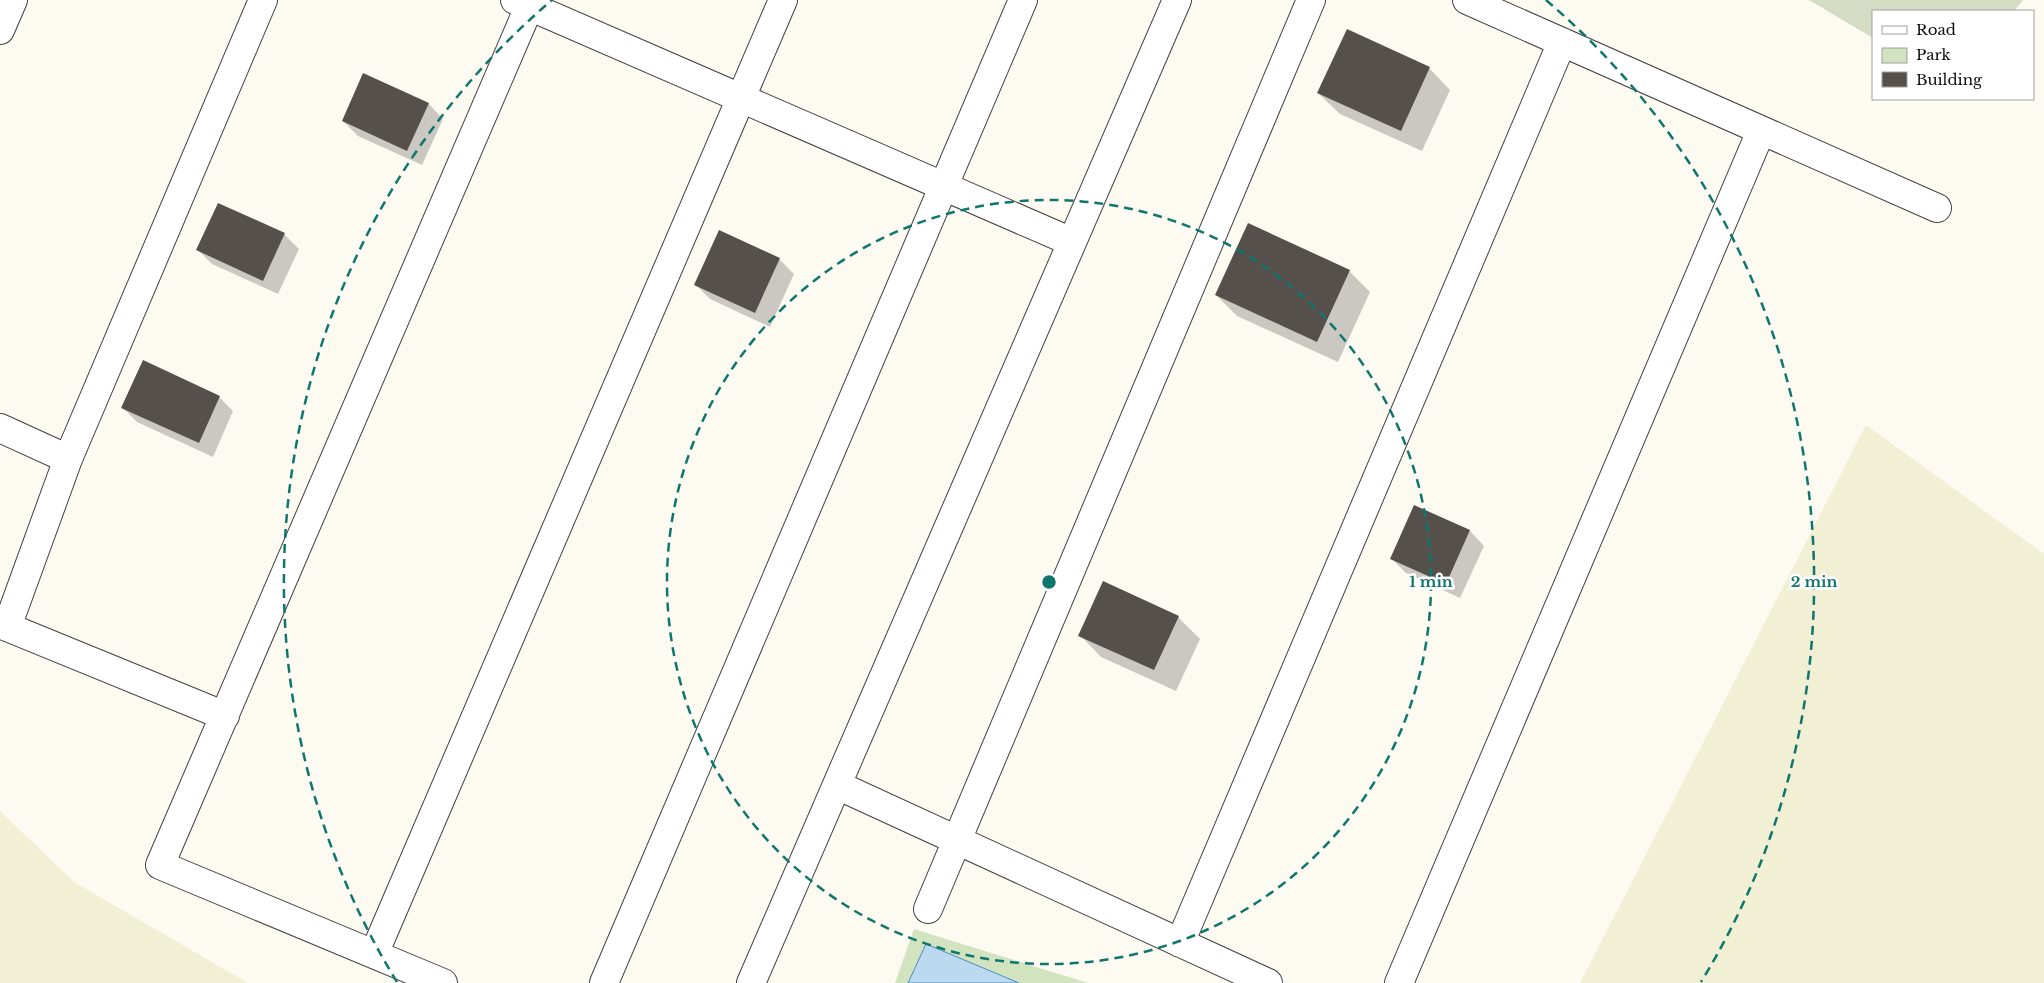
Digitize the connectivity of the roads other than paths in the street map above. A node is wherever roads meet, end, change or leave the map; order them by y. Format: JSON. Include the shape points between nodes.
{"nodes":[{"id":1,"x":13,"y":0,"type":"edge"},
{"id":2,"x":263,"y":0,"type":"edge"},
{"id":3,"x":783,"y":0,"type":"edge"},
{"id":4,"x":1023,"y":0,"type":"edge"},
{"id":5,"x":1177,"y":0,"type":"edge"},
{"id":6,"x":1311,"y":0,"type":"edge"},
{"id":7,"x":1467,"y":0,"type":"edge"},
{"id":8,"x":526,"y":2,"type":"edge"},
{"id":9,"x":0,"y":30,"type":"edge"},
{"id":10,"x":1562,"y":42,"type":"junction"},
{"id":11,"x":740,"y":98,"type":"junction"},
{"id":12,"x":1761,"y":131,"type":"junction"},
{"id":13,"x":943,"y":186,"type":"junction"},
{"id":14,"x":1937,"y":208,"type":"dead end"},
{"id":15,"x":1072,"y":242,"type":"junction"},
{"id":16,"x":0,"y":428,"type":"edge"},
{"id":17,"x":68,"y":459,"type":"junction"},
{"id":18,"x":4,"y":626,"type":"edge"},
{"id":19,"x":225,"y":716,"type":"junction"},
{"id":20,"x":837,"y":785,"type":"junction"},
{"id":21,"x":957,"y":840,"type":"junction"},
{"id":22,"x":928,"y":909,"type":"dead end"},
{"id":23,"x":1180,"y":943,"type":"junction"},
{"id":24,"x":374,"y":954,"type":"junction"},
{"id":25,"x":443,"y":983,"type":"edge"},
{"id":26,"x":604,"y":983,"type":"edge"},
{"id":27,"x":751,"y":983,"type":"edge"},
{"id":28,"x":1268,"y":983,"type":"edge"},
{"id":29,"x":1399,"y":983,"type":"edge"}],
"edges":[{"from":1,"to":9,"type":"street"},
{"from":2,"to":17,"type":"street"},
{"from":3,"to":11,"type":"street"},
{"from":4,"to":13,"type":"street"},
{"from":5,"to":15,"type":"street"},
{"from":6,"to":21,"type":"street"},
{"from":7,"to":10,"type":"street"},
{"from":8,"to":11,"type":"street"},
{"from":8,"to":19,"type":"street"},
{"from":10,"to":12,"type":"street"},
{"from":10,"to":23,"type":"street"},
{"from":11,"to":13,"type":"street"},
{"from":11,"to":24,"type":"street"},
{"from":12,"to":14,"type":"street"},
{"from":12,"to":29,"type":"street"},
{"from":13,"to":15,"type":"street"},
{"from":13,"to":26,"type":"street"},
{"from":15,"to":20,"type":"street"},
{"from":16,"to":17,"type":"street"},
{"from":17,"to":18,"type":"street"},
{"from":18,"to":19,"type":"street"},
{"from":19,"to":24,"type":"street","via":[[160,865]]},
{"from":20,"to":21,"type":"street"},
{"from":20,"to":27,"type":"street"},
{"from":21,"to":22,"type":"street"},
{"from":21,"to":23,"type":"street"},
{"from":23,"to":28,"type":"street"},
{"from":24,"to":25,"type":"street"}]}
